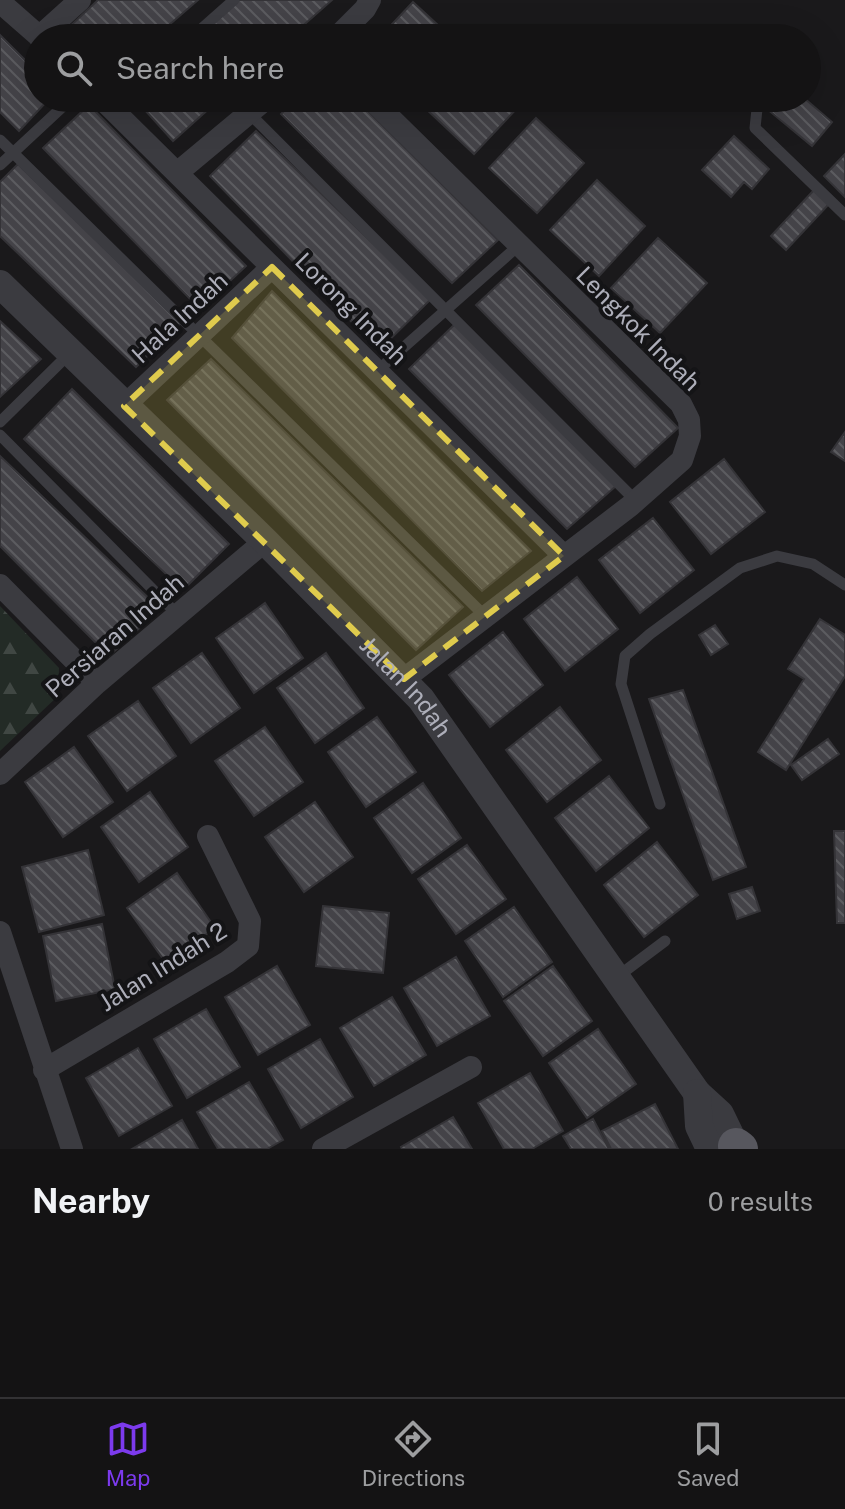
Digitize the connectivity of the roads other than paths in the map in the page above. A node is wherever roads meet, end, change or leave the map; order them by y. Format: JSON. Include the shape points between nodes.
{"nodes":[{"id":1,"x":80,"y":0,"type":"edge"},
{"id":2,"x":234,"y":0,"type":"edge"},
{"id":3,"x":370,"y":0,"type":"edge"},
{"id":4,"x":0,"y":2,"type":"edge"},
{"id":5,"x":25,"y":24,"type":"edge"},
{"id":6,"x":54,"y":24,"type":"edge"},
{"id":7,"x":207,"y":24,"type":"edge"},
{"id":8,"x":350,"y":24,"type":"edge"},
{"id":9,"x":57,"y":112,"type":"edge"},
{"id":10,"x":121,"y":112,"type":"edge"},
{"id":11,"x":384,"y":112,"type":"edge"},
{"id":12,"x":757,"y":112,"type":"edge"},
{"id":13,"x":249,"y":113,"type":"joint"},
{"id":14,"x":0,"y":140,"type":"edge"},
{"id":15,"x":12,"y":153,"type":"junction"},
{"id":16,"x":0,"y":165,"type":"edge"},
{"id":17,"x":177,"y":173,"type":"junction"},
{"id":18,"x":845,"y":215,"type":"edge"},
{"id":19,"x":518,"y":246,"type":"junction"},
{"id":20,"x":272,"y":267,"type":"junction"},
{"id":21,"x":0,"y":284,"type":"edge"},
{"id":22,"x":447,"y":309,"type":"junction"},
{"id":23,"x":198,"y":337,"type":"junction"},
{"id":24,"x":70,"y":353,"type":"junction"},
{"id":25,"x":377,"y":371,"type":"junction"},
{"id":26,"x":124,"y":406,"type":"junction"},
{"id":27,"x":0,"y":422,"type":"edge"},
{"id":28,"x":0,"y":435,"type":"edge"},
{"id":29,"x":636,"y":501,"type":"junction"},
{"id":30,"x":265,"y":541,"type":"junction"},
{"id":31,"x":564,"y":556,"type":"junction"},
{"id":32,"x":0,"y":585,"type":"edge"},
{"id":33,"x":845,"y":585,"type":"edge"},
{"id":34,"x":179,"y":616,"type":"junction"},
{"id":35,"x":486,"y":617,"type":"junction"},
{"id":36,"x":404,"y":679,"type":"junction"},
{"id":37,"x":97,"y":683,"type":"junction"},
{"id":38,"x":0,"y":774,"type":"edge"},
{"id":39,"x":660,"y":804,"type":"dead end"},
{"id":40,"x":208,"y":836,"type":"dead end"},
{"id":41,"x":0,"y":932,"type":"edge"},
{"id":42,"x":665,"y":941,"type":"dead end"},
{"id":43,"x":617,"y":977,"type":"junction"},
{"id":44,"x":471,"y":1067,"type":"dead end"},
{"id":45,"x":44,"y":1070,"type":"junction"},
{"id":46,"x":731,"y":1148,"type":"edge"},
{"id":47,"x":72,"y":1149,"type":"edge"},
{"id":48,"x":323,"y":1149,"type":"edge"}],
"edges":[{"from":1,"to":6,"type":"street"},
{"from":2,"to":7,"type":"lane"},
{"from":3,"to":8,"type":"street"},
{"from":4,"to":5,"type":"street"},
{"from":9,"to":15,"type":"lane"},
{"from":10,"to":17,"type":"street","name":"Lorong Indah"},
{"from":11,"to":19,"type":"street","name":"Lengkok Indah"},
{"from":12,"to":18,"type":"lane","via":[[755,128]]},
{"from":13,"to":17,"type":"street"},
{"from":13,"to":22,"type":"lane"},
{"from":14,"to":15,"type":"lane"},
{"from":15,"to":16,"type":"lane"},
{"from":15,"to":23,"type":"lane"},
{"from":17,"to":20,"type":"street","name":"Lorong Indah"},
{"from":19,"to":22,"type":"lane"},
{"from":19,"to":29,"type":"street","name":"Lengkok Indah","via":[[681,404],[689,420],[682,460]]},
{"from":20,"to":23,"type":"street","name":"Hala Indah"},
{"from":20,"to":25,"type":"street","name":"Lorong Indah"},
{"from":21,"to":24,"type":"street","name":"Jalan Indah"},
{"from":22,"to":25,"type":"lane"},
{"from":22,"to":29,"type":"lane"},
{"from":23,"to":26,"type":"street","name":"Hala Indah"},
{"from":23,"to":35,"type":"lane"},
{"from":24,"to":26,"type":"street","name":"Jalan Indah"},
{"from":24,"to":27,"type":"lane"},
{"from":25,"to":31,"type":"street","name":"Lorong Indah"},
{"from":26,"to":30,"type":"street","name":"Jalan Indah"},
{"from":28,"to":34,"type":"lane"},
{"from":29,"to":31,"type":"street","name":"Lengkok Indah"},
{"from":30,"to":34,"type":"street","name":"Persiaran Indah"},
{"from":30,"to":36,"type":"street","name":"Jalan Indah"},
{"from":31,"to":35,"type":"street","name":"Lengkok Indah"},
{"from":32,"to":37,"type":"street"},
{"from":33,"to":39,"type":"lane","via":[[813,564],[777,556],[740,568],[625,656],[621,684]]},
{"from":34,"to":37,"type":"street","name":"Persiaran Indah"},
{"from":35,"to":36,"type":"street","name":"Lengkok Indah"},
{"from":36,"to":43,"type":"street","name":"Jalan Indah"},
{"from":37,"to":38,"type":"street","name":"Persiaran Indah"},
{"from":40,"to":45,"type":"street","name":"Jalan Indah 2","via":[[250,921],[248,946]]},
{"from":41,"to":45,"type":"street"},
{"from":42,"to":43,"type":"lane"},
{"from":43,"to":46,"type":"street","name":"Jalan Indah","via":[[697,1093],[720,1114]]},
{"from":44,"to":48,"type":"street"},
{"from":45,"to":47,"type":"street"}]}
